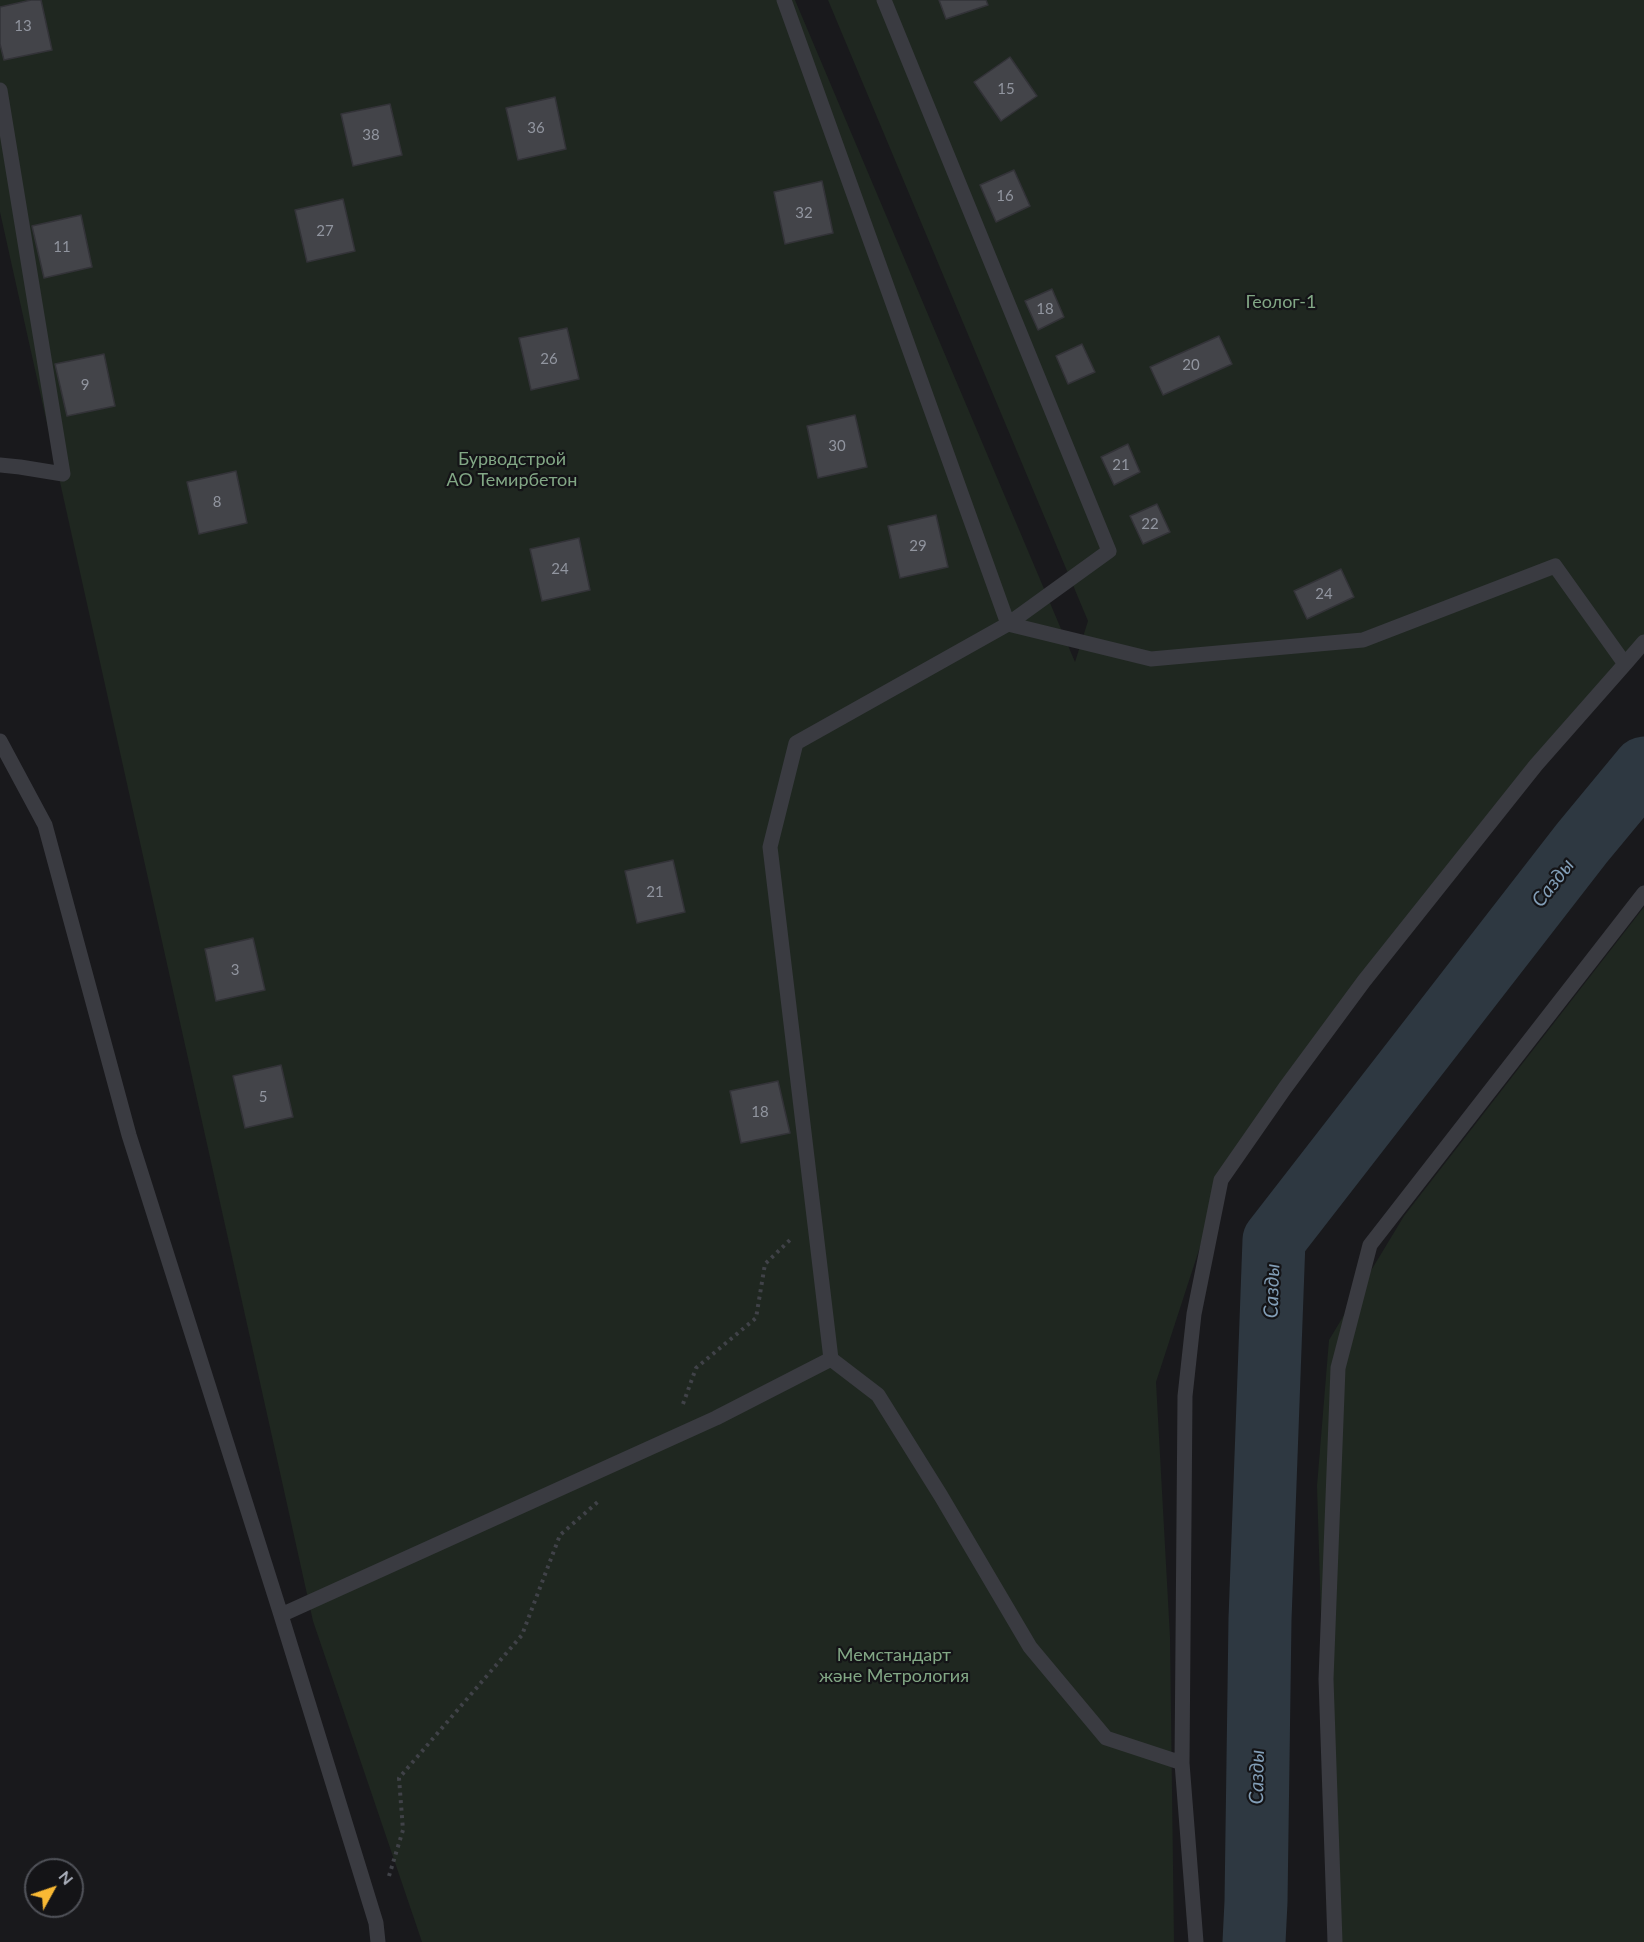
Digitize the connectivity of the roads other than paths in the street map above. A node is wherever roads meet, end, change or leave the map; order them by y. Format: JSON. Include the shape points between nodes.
{"nodes":[{"id":1,"x":784,"y":0,"type":"edge"},
{"id":2,"x":884,"y":0,"type":"edge"},
{"id":3,"x":0,"y":90,"type":"edge"},
{"id":4,"x":0,"y":465,"type":"edge"},
{"id":5,"x":1008,"y":624,"type":"junction"},
{"id":6,"x":1644,"y":642,"type":"edge"},
{"id":7,"x":1624,"y":664,"type":"junction"},
{"id":8,"x":0,"y":741,"type":"edge"},
{"id":9,"x":1644,"y":893,"type":"edge"},
{"id":10,"x":831,"y":1359,"type":"junction"},
{"id":11,"x":281,"y":1615,"type":"junction"},
{"id":12,"x":1182,"y":1763,"type":"junction"},
{"id":13,"x":378,"y":1942,"type":"edge"},
{"id":14,"x":1196,"y":1942,"type":"edge"},
{"id":15,"x":1335,"y":1942,"type":"edge"}],
"edges":[{"from":1,"to":5,"type":"lane"},
{"from":2,"to":5,"type":"lane","via":[[1109,550]]},
{"from":3,"to":4,"type":"lane","via":[[63,474]]},
{"from":5,"to":7,"type":"lane","via":[[1151,659],[1363,640],[1555,566]]},
{"from":5,"to":10,"type":"lane","via":[[796,743],[770,847]]},
{"from":6,"to":7,"type":"lane"},
{"from":7,"to":12,"type":"lane","via":[[1536,765],[1364,981],[1221,1180],[1194,1314],[1185,1396]]},
{"from":8,"to":11,"type":"lane","via":[[45,825],[129,1135]]},
{"from":9,"to":15,"type":"lane","via":[[1370,1245],[1338,1368],[1326,1679]]},
{"from":10,"to":11,"type":"lane","via":[[716,1418]]},
{"from":10,"to":12,"type":"lane","via":[[878,1395],[1030,1647],[1106,1738]]},
{"from":11,"to":13,"type":"lane","via":[[376,1923]]},
{"from":12,"to":14,"type":"lane"}]}
